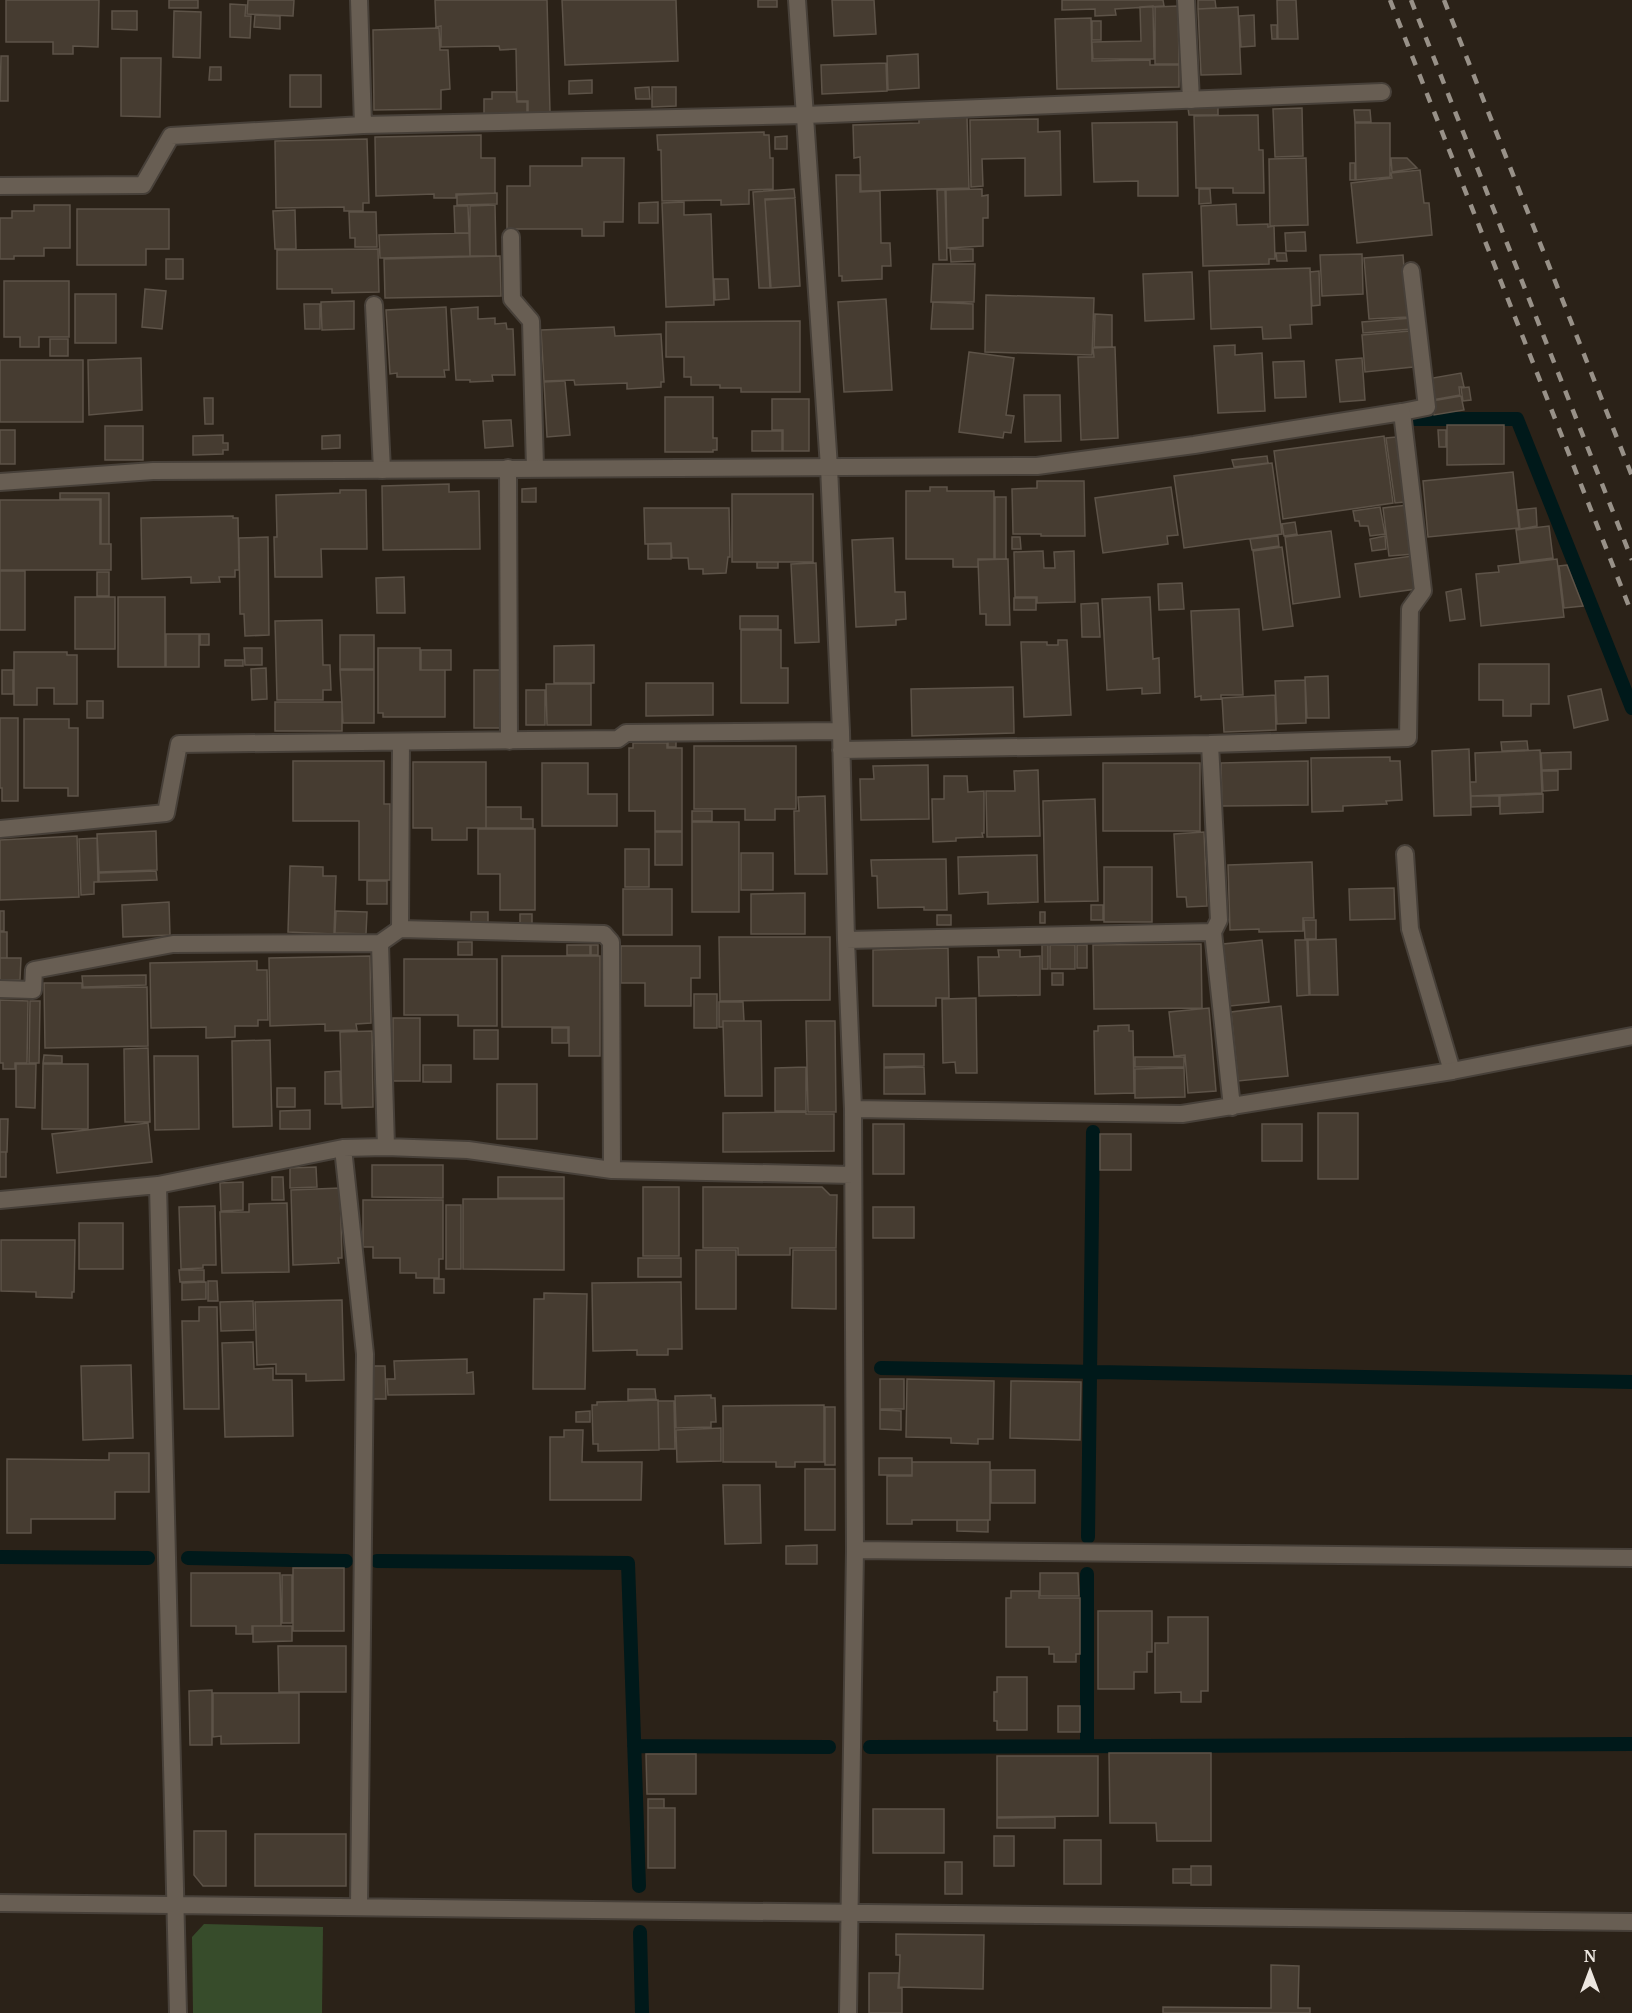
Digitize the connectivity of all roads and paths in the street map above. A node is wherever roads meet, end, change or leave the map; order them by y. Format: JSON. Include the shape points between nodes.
{"nodes":[{"id":1,"x":359,"y":0,"type":"edge"},
{"id":2,"x":797,"y":0,"type":"edge"},
{"id":3,"x":1186,"y":0,"type":"edge"},
{"id":4,"x":1382,"y":92,"type":"dead end"},
{"id":5,"x":1191,"y":100,"type":"junction"},
{"id":6,"x":805,"y":115,"type":"junction"},
{"id":7,"x":363,"y":125,"type":"junction"},
{"id":8,"x":0,"y":186,"type":"edge"},
{"id":9,"x":511,"y":237,"type":"dead end"},
{"id":10,"x":1411,"y":271,"type":"dead end"},
{"id":11,"x":374,"y":305,"type":"dead end"},
{"id":12,"x":1402,"y":412,"type":"junction"},
{"id":13,"x":829,"y":467,"type":"junction"},
{"id":14,"x":508,"y":468,"type":"junction"},
{"id":15,"x":536,"y":468,"type":"junction"},
{"id":16,"x":381,"y":470,"type":"junction"},
{"id":17,"x":0,"y":482,"type":"edge"},
{"id":18,"x":841,"y":731,"type":"junction"},
{"id":19,"x":509,"y":741,"type":"junction"},
{"id":20,"x":401,"y":742,"type":"junction"},
{"id":21,"x":1210,"y":744,"type":"junction"},
{"id":22,"x":841,"y":750,"type":"junction"},
{"id":23,"x":0,"y":829,"type":"edge"},
{"id":24,"x":1405,"y":854,"type":"dead end"},
{"id":25,"x":400,"y":929,"type":"junction"},
{"id":26,"x":1213,"y":932,"type":"junction"},
{"id":27,"x":846,"y":940,"type":"junction"},
{"id":28,"x":380,"y":943,"type":"junction"},
{"id":29,"x":0,"y":989,"type":"edge"},
{"id":30,"x":1632,"y":1036,"type":"edge"},
{"id":31,"x":1452,"y":1071,"type":"junction"},
{"id":32,"x":1232,"y":1107,"type":"junction"},
{"id":33,"x":853,"y":1109,"type":"junction"},
{"id":34,"x":386,"y":1147,"type":"junction"},
{"id":35,"x":343,"y":1148,"type":"junction"},
{"id":36,"x":612,"y":1170,"type":"junction"},
{"id":37,"x":853,"y":1175,"type":"junction"},
{"id":38,"x":158,"y":1185,"type":"junction"},
{"id":39,"x":0,"y":1200,"type":"edge"},
{"id":40,"x":855,"y":1550,"type":"junction"},
{"id":41,"x":1632,"y":1558,"type":"edge"},
{"id":42,"x":0,"y":1903,"type":"edge"},
{"id":43,"x":175,"y":1905,"type":"junction"},
{"id":44,"x":359,"y":1907,"type":"junction"},
{"id":45,"x":850,"y":1912,"type":"junction"},
{"id":46,"x":1632,"y":1922,"type":"edge"},
{"id":47,"x":178,"y":2013,"type":"edge"},
{"id":48,"x":848,"y":2013,"type":"edge"}],
"edges":[{"from":1,"to":7,"type":"street"},
{"from":2,"to":6,"type":"street"},
{"from":3,"to":5,"type":"street"},
{"from":4,"to":5,"type":"street"},
{"from":5,"to":6,"type":"street"},
{"from":6,"to":7,"type":"street"},
{"from":6,"to":13,"type":"street"},
{"from":7,"to":8,"type":"street","via":[[171,136],[143,185]]},
{"from":9,"to":15,"type":"street","via":[[512,299],[531,321]]},
{"from":10,"to":12,"type":"street","via":[[1427,408]]},
{"from":11,"to":16,"type":"street"},
{"from":12,"to":13,"type":"street","via":[[1037,466]]},
{"from":12,"to":21,"type":"street","via":[[1423,591],[1410,609],[1408,738]]},
{"from":13,"to":15,"type":"street"},
{"from":13,"to":18,"type":"street"},
{"from":14,"to":15,"type":"street"},
{"from":14,"to":16,"type":"street"},
{"from":14,"to":19,"type":"street"},
{"from":16,"to":17,"type":"street","via":[[153,471]]},
{"from":18,"to":19,"type":"street","via":[[626,733],[618,739]]},
{"from":18,"to":22,"type":"street"},
{"from":19,"to":20,"type":"street"},
{"from":20,"to":23,"type":"street","via":[[179,744],[166,813]]},
{"from":20,"to":25,"type":"street"},
{"from":21,"to":22,"type":"street"},
{"from":21,"to":26,"type":"street","via":[[1219,920]]},
{"from":22,"to":27,"type":"street"},
{"from":24,"to":31,"type":"street","via":[[1410,929]]},
{"from":25,"to":28,"type":"street"},
{"from":25,"to":36,"type":"street","via":[[604,934],[611,942]]},
{"from":26,"to":27,"type":"street"},
{"from":26,"to":32,"type":"street"},
{"from":27,"to":33,"type":"street"},
{"from":28,"to":29,"type":"street","via":[[173,944],[34,970],[33,990]]},
{"from":28,"to":34,"type":"street"},
{"from":30,"to":31,"type":"street"},
{"from":31,"to":32,"type":"street"},
{"from":32,"to":33,"type":"street","via":[[1182,1114]]},
{"from":33,"to":37,"type":"street"},
{"from":34,"to":35,"type":"street"},
{"from":34,"to":36,"type":"street","via":[[468,1150]]},
{"from":35,"to":38,"type":"street"},
{"from":35,"to":44,"type":"street","via":[[365,1354]]},
{"from":36,"to":37,"type":"street"},
{"from":37,"to":40,"type":"street"},
{"from":38,"to":39,"type":"street"},
{"from":38,"to":43,"type":"street"},
{"from":40,"to":41,"type":"street"},
{"from":40,"to":45,"type":"street"},
{"from":42,"to":43,"type":"street"},
{"from":43,"to":44,"type":"street"},
{"from":43,"to":47,"type":"street"},
{"from":44,"to":45,"type":"street"},
{"from":45,"to":46,"type":"street"},
{"from":45,"to":48,"type":"street"}]}
